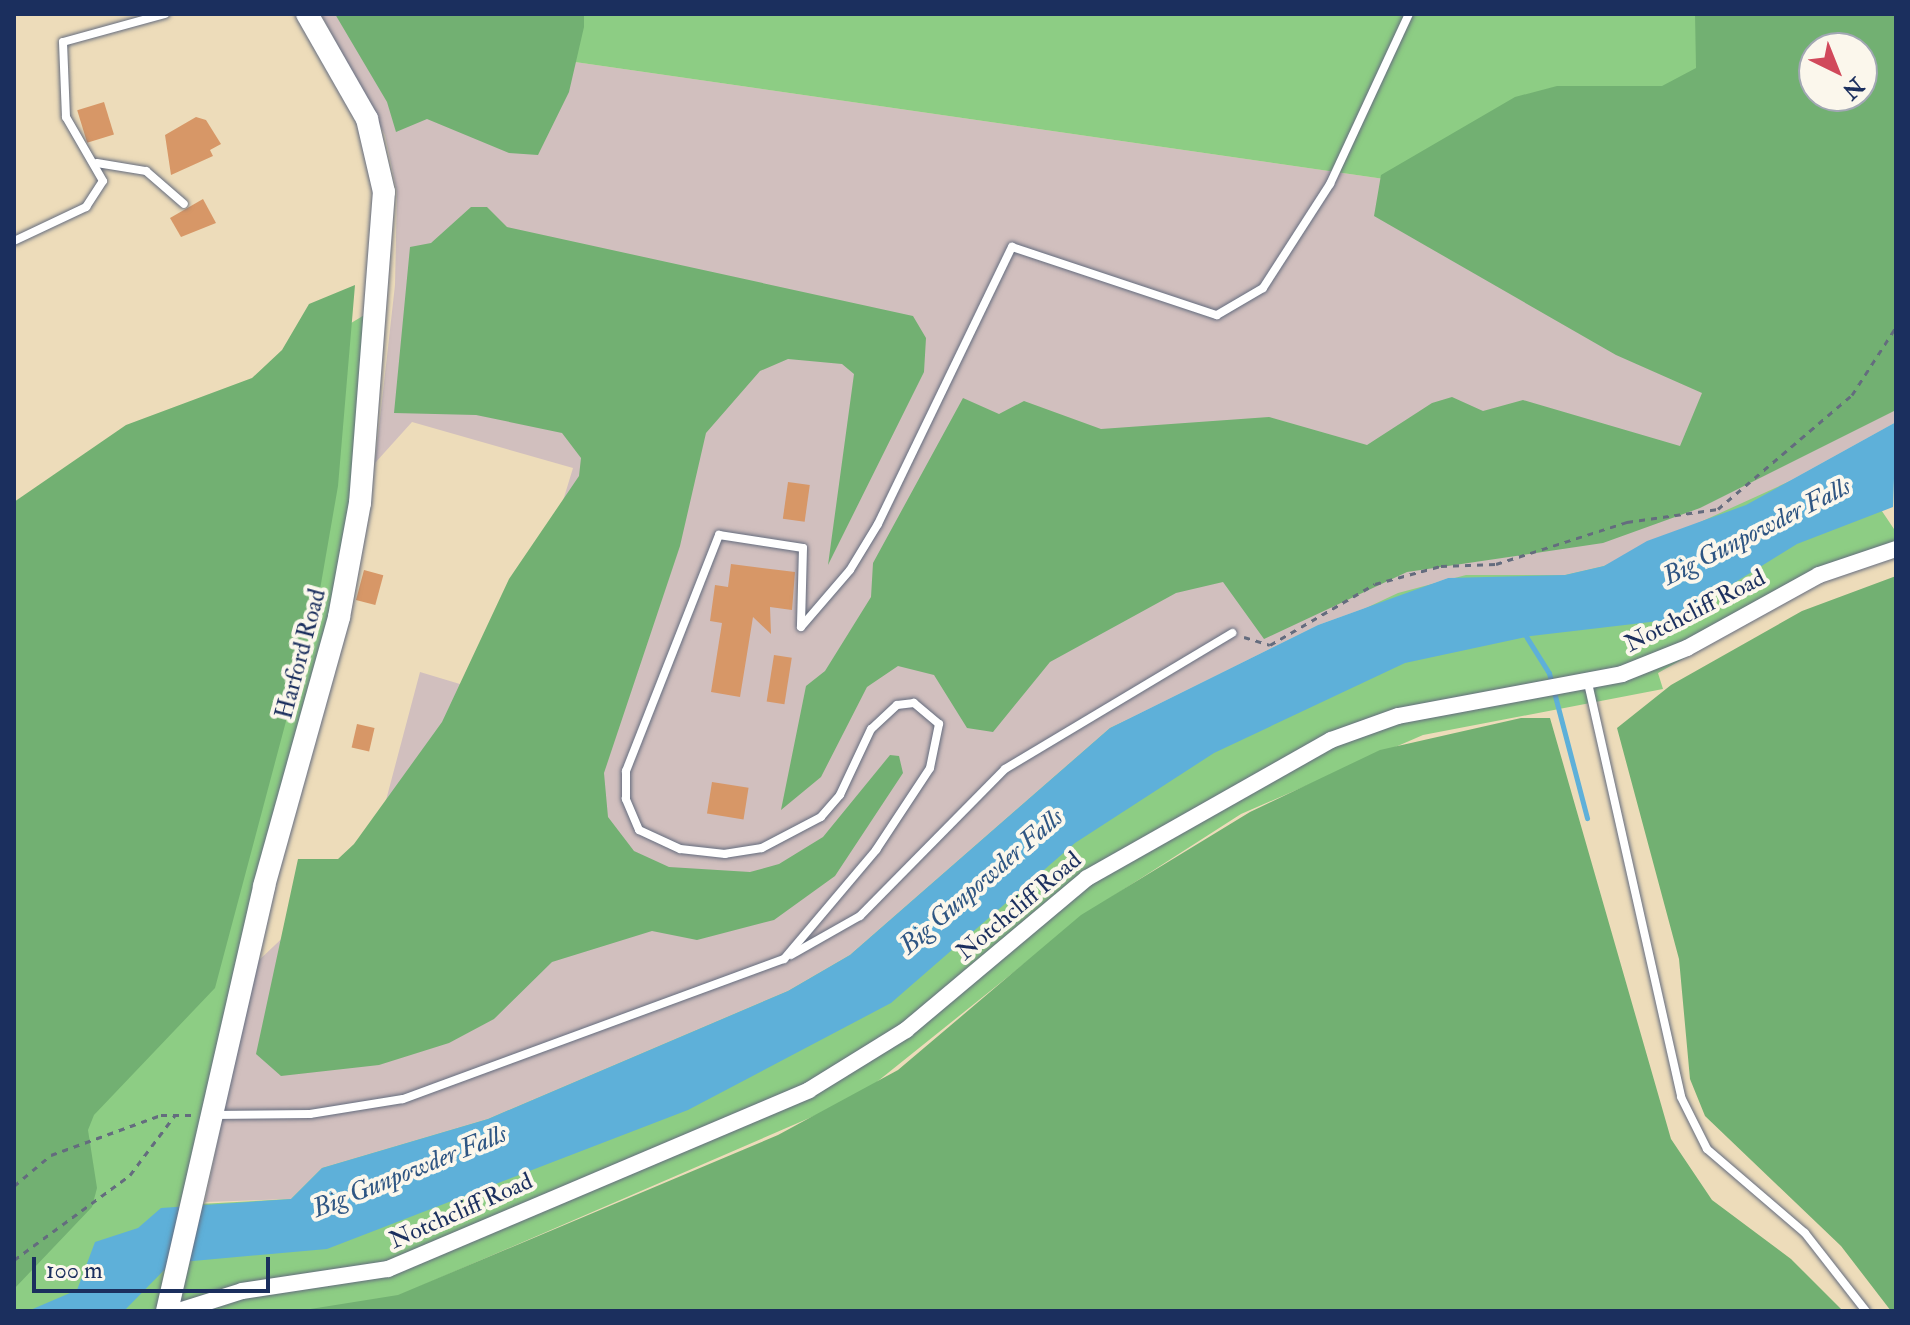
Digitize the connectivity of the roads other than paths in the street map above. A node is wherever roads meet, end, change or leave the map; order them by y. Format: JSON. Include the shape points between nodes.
{"nodes":[{"id":1,"x":165,"y":14,"type":"edge"},
{"id":2,"x":307,"y":14,"type":"edge"},
{"id":3,"x":1409,"y":14,"type":"edge"},
{"id":4,"x":97,"y":163,"type":"junction"},
{"id":5,"x":184,"y":204,"type":"dead end"},
{"id":6,"x":14,"y":241,"type":"edge"},
{"id":7,"x":1896,"y":549,"type":"edge"},
{"id":8,"x":1232,"y":633,"type":"road end"},
{"id":9,"x":1588,"y":683,"type":"junction"},
{"id":10,"x":784,"y":959,"type":"junction"},
{"id":11,"x":212,"y":1115,"type":"junction"},
{"id":12,"x":167,"y":1311,"type":"edge"},
{"id":13,"x":179,"y":1311,"type":"edge"},
{"id":14,"x":1866,"y":1311,"type":"edge"}],
"edges":[{"from":1,"to":4,"type":"lane","via":[[63,42],[66,117]]},
{"from":2,"to":11,"type":"main road","name":"Harford Road","via":[[376,143],[385,216],[381,294],[346,585],[264,886]]},
{"from":3,"to":10,"type":"lane","via":[[1330,184],[1263,288],[1217,315],[1012,247],[878,524],[801,627],[803,548],[719,535],[626,771],[626,799],[639,830],[680,849],[725,854],[762,848],[821,817],[840,795],[871,729],[897,705],[923,706],[939,724],[930,768],[876,850]]},
{"from":4,"to":5,"type":"lane","via":[[146,171]]},
{"from":4,"to":6,"type":"lane","via":[[103,181],[86,207]]},
{"from":7,"to":9,"type":"street","name":"Notchcliff Road","via":[[1819,575],[1656,662]]},
{"from":8,"to":10,"type":"lane","via":[[1005,769],[860,916]]},
{"from":9,"to":13,"type":"street","name":"Notchcliff Road","via":[[1398,716],[1265,774],[1087,878],[906,1030],[809,1090],[388,1269],[242,1291]]},
{"from":9,"to":14,"type":"lane","via":[[1681,1097],[1707,1149],[1805,1233]]},
{"from":10,"to":11,"type":"lane","via":[[403,1099],[310,1114]]},
{"from":11,"to":12,"type":"main road","name":"Harford Road"}]}
